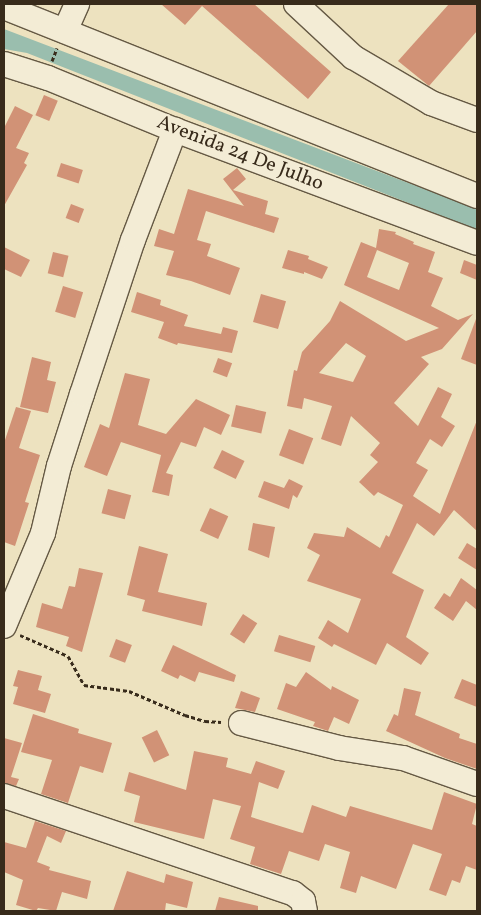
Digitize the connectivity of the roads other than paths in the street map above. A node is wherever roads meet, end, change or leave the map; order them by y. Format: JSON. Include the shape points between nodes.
{"nodes":[{"id":1,"x":78,"y":4,"type":"edge"},
{"id":2,"x":296,"y":4,"type":"edge"},
{"id":3,"x":4,"y":7,"type":"edge"},
{"id":4,"x":61,"y":39,"type":"junction"},
{"id":5,"x":4,"y":64,"type":"edge"},
{"id":6,"x":477,"y":120,"type":"edge"},
{"id":7,"x":175,"y":130,"type":"junction"},
{"id":8,"x":477,"y":196,"type":"edge"},
{"id":9,"x":477,"y":243,"type":"edge"},
{"id":10,"x":8,"y":629,"type":"edge"},
{"id":11,"x":240,"y":723,"type":"road end"},
{"id":12,"x":477,"y":784,"type":"edge"},
{"id":13,"x":4,"y":796,"type":"edge"},
{"id":14,"x":305,"y":911,"type":"edge"}],
"edges":[{"from":1,"to":4,"type":"street"},
{"from":2,"to":6,"type":"street","via":[[360,62],[431,103]]},
{"from":3,"to":4,"type":"street"},
{"from":4,"to":8,"type":"street"},
{"from":5,"to":7,"type":"street","name":"Avenida 24 De Julho","via":[[48,78]]},
{"from":7,"to":9,"type":"street","name":"Avenida 24 De Julho"},
{"from":7,"to":10,"type":"street","via":[[133,240],[82,394],[43,533]]},
{"from":11,"to":12,"type":"street","via":[[338,748],[403,758]]},
{"from":13,"to":14,"type":"street","via":[[293,893],[304,900]]}]}
